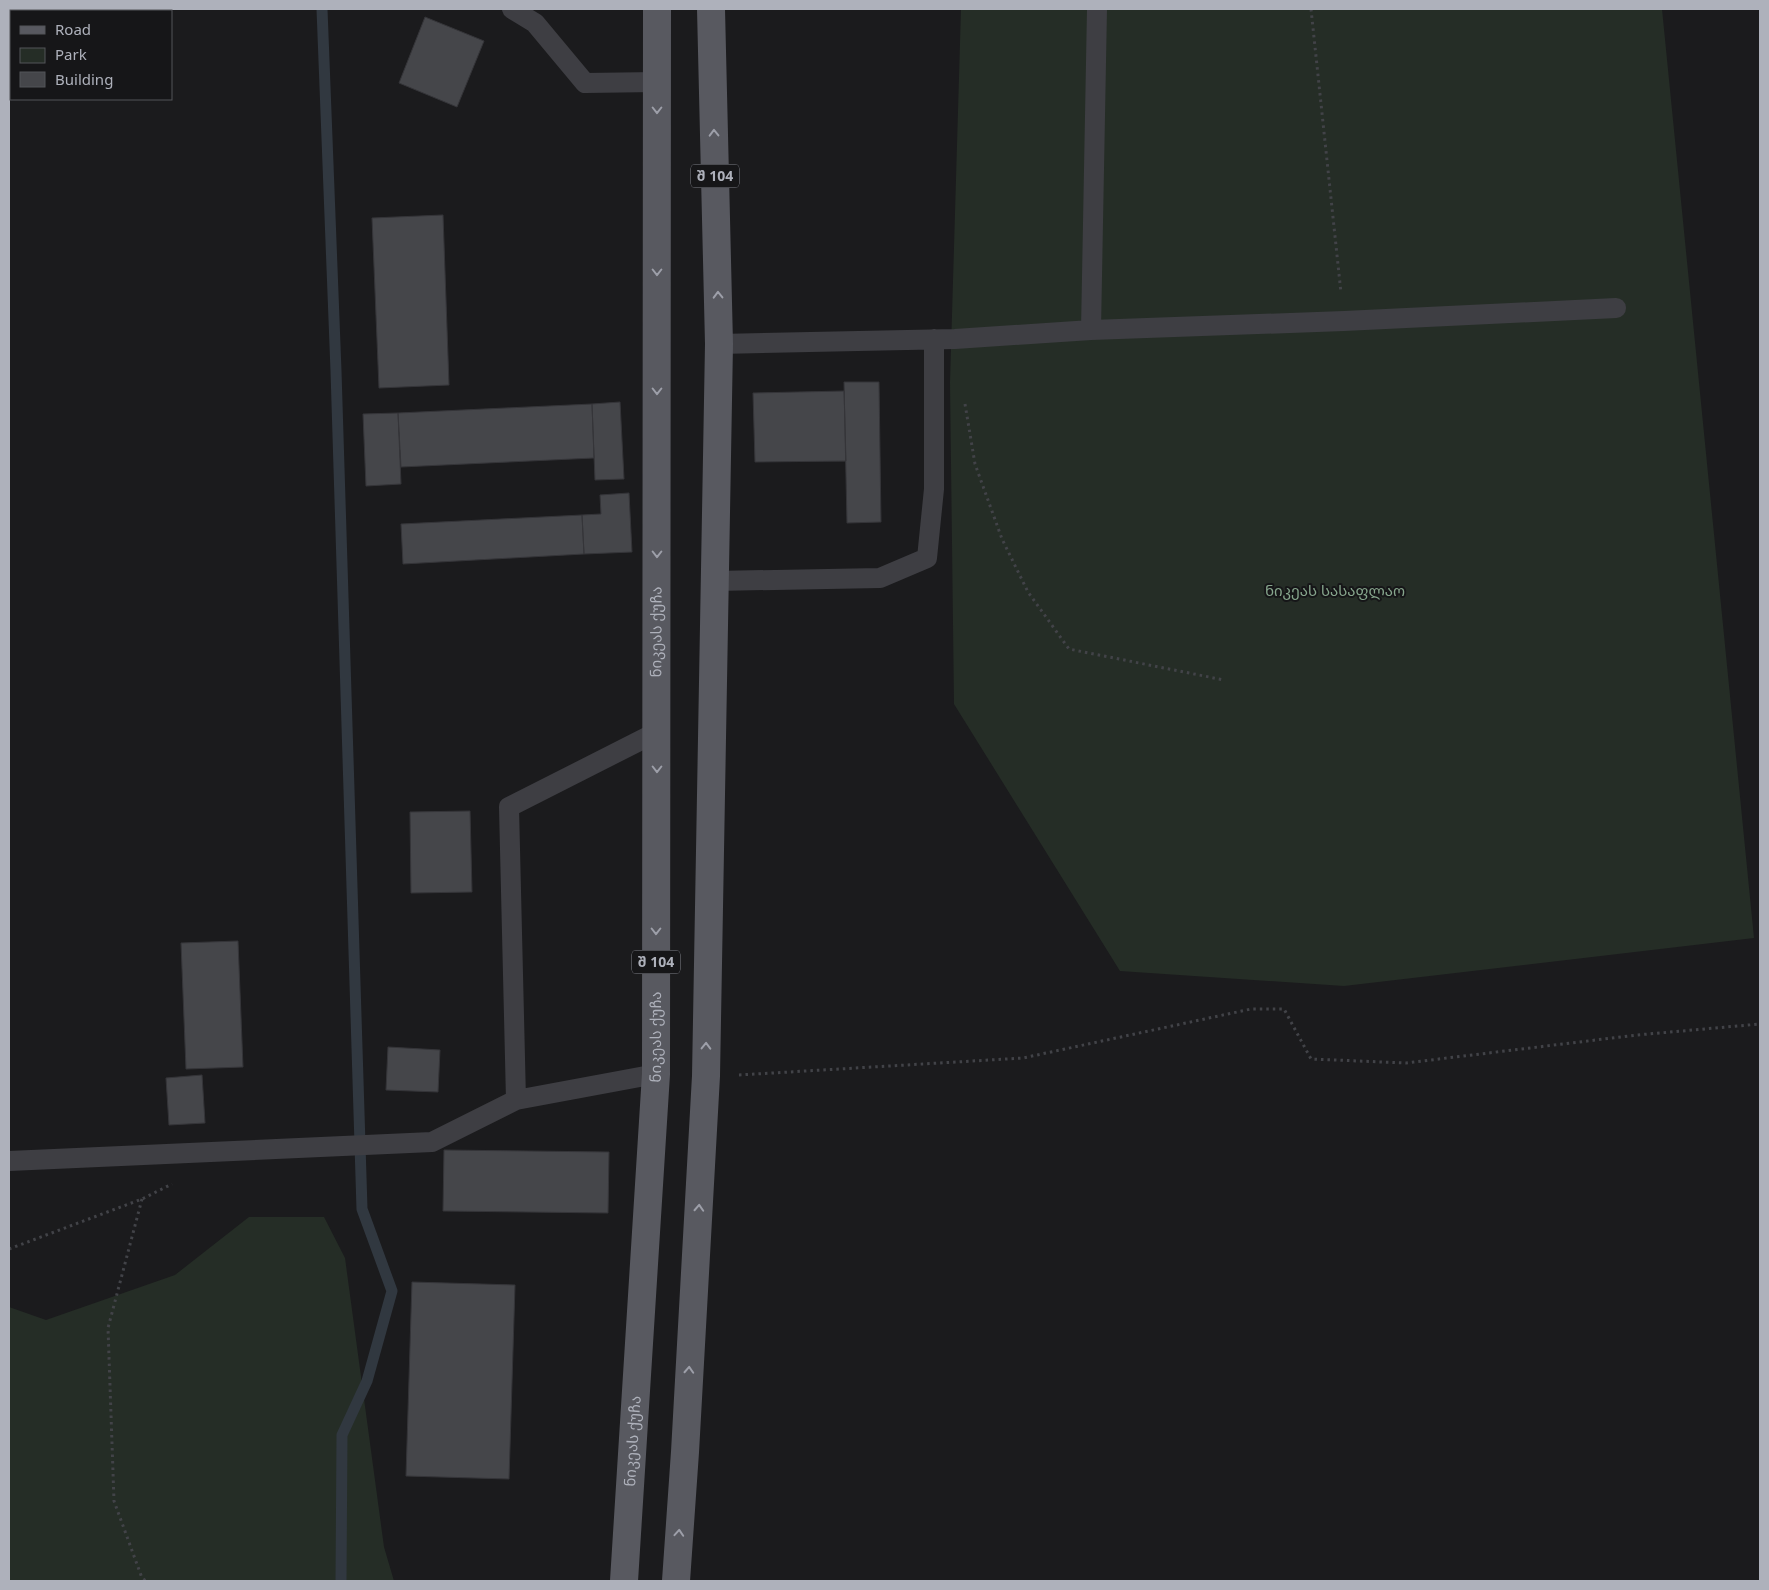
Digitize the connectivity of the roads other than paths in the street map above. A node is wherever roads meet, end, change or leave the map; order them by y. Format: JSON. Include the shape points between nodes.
{"nodes":[{"id":1,"x":512,"y":9,"type":"edge"},
{"id":2,"x":657,"y":9,"type":"edge"},
{"id":3,"x":712,"y":9,"type":"edge"},
{"id":4,"x":1097,"y":9,"type":"edge"},
{"id":5,"x":657,"y":82,"type":"junction"},
{"id":6,"x":1616,"y":308,"type":"dead end"},
{"id":7,"x":1090,"y":330,"type":"junction"},
{"id":8,"x":934,"y":339,"type":"junction"},
{"id":9,"x":719,"y":344,"type":"junction"},
{"id":10,"x":714,"y":581,"type":"junction"},
{"id":11,"x":657,"y":732,"type":"junction"},
{"id":12,"x":656,"y":1074,"type":"junction"},
{"id":13,"x":516,"y":1100,"type":"junction"},
{"id":14,"x":9,"y":1161,"type":"edge"},
{"id":15,"x":624,"y":1581,"type":"edge"},
{"id":16,"x":676,"y":1581,"type":"edge"}],
"edges":[{"from":1,"to":5,"type":"lane","via":[[535,24],[585,82]]},
{"from":2,"to":5,"type":"main road","number":"შ 104"},
{"from":9,"to":3,"type":"main road","number":"შ 104","one_way":true},
{"from":4,"to":7,"type":"lane"},
{"from":5,"to":11,"type":"main road","name":"ნიკეას ქუჩა","number":"შ 104","one_way":true},
{"from":6,"to":7,"type":"lane"},
{"from":7,"to":8,"type":"lane"},
{"from":8,"to":9,"type":"lane"},
{"from":8,"to":10,"type":"lane","via":[[934,489],[927,558],[880,578]]},
{"from":9,"to":10,"type":"main road","number":"შ 104"},
{"from":16,"to":10,"type":"main road","number":"შ 104","one_way":true,"via":[[706,1076]]},
{"from":11,"to":12,"type":"main road","name":"ნიკეას ქუჩა","number":"შ 104","one_way":true},
{"from":11,"to":13,"type":"lane","via":[[509,807]]},
{"from":12,"to":13,"type":"lane"},
{"from":12,"to":15,"type":"main road","name":"ნიკეას ქუჩა","number":"შ 104"},
{"from":13,"to":14,"type":"lane","via":[[432,1142]]}]}
